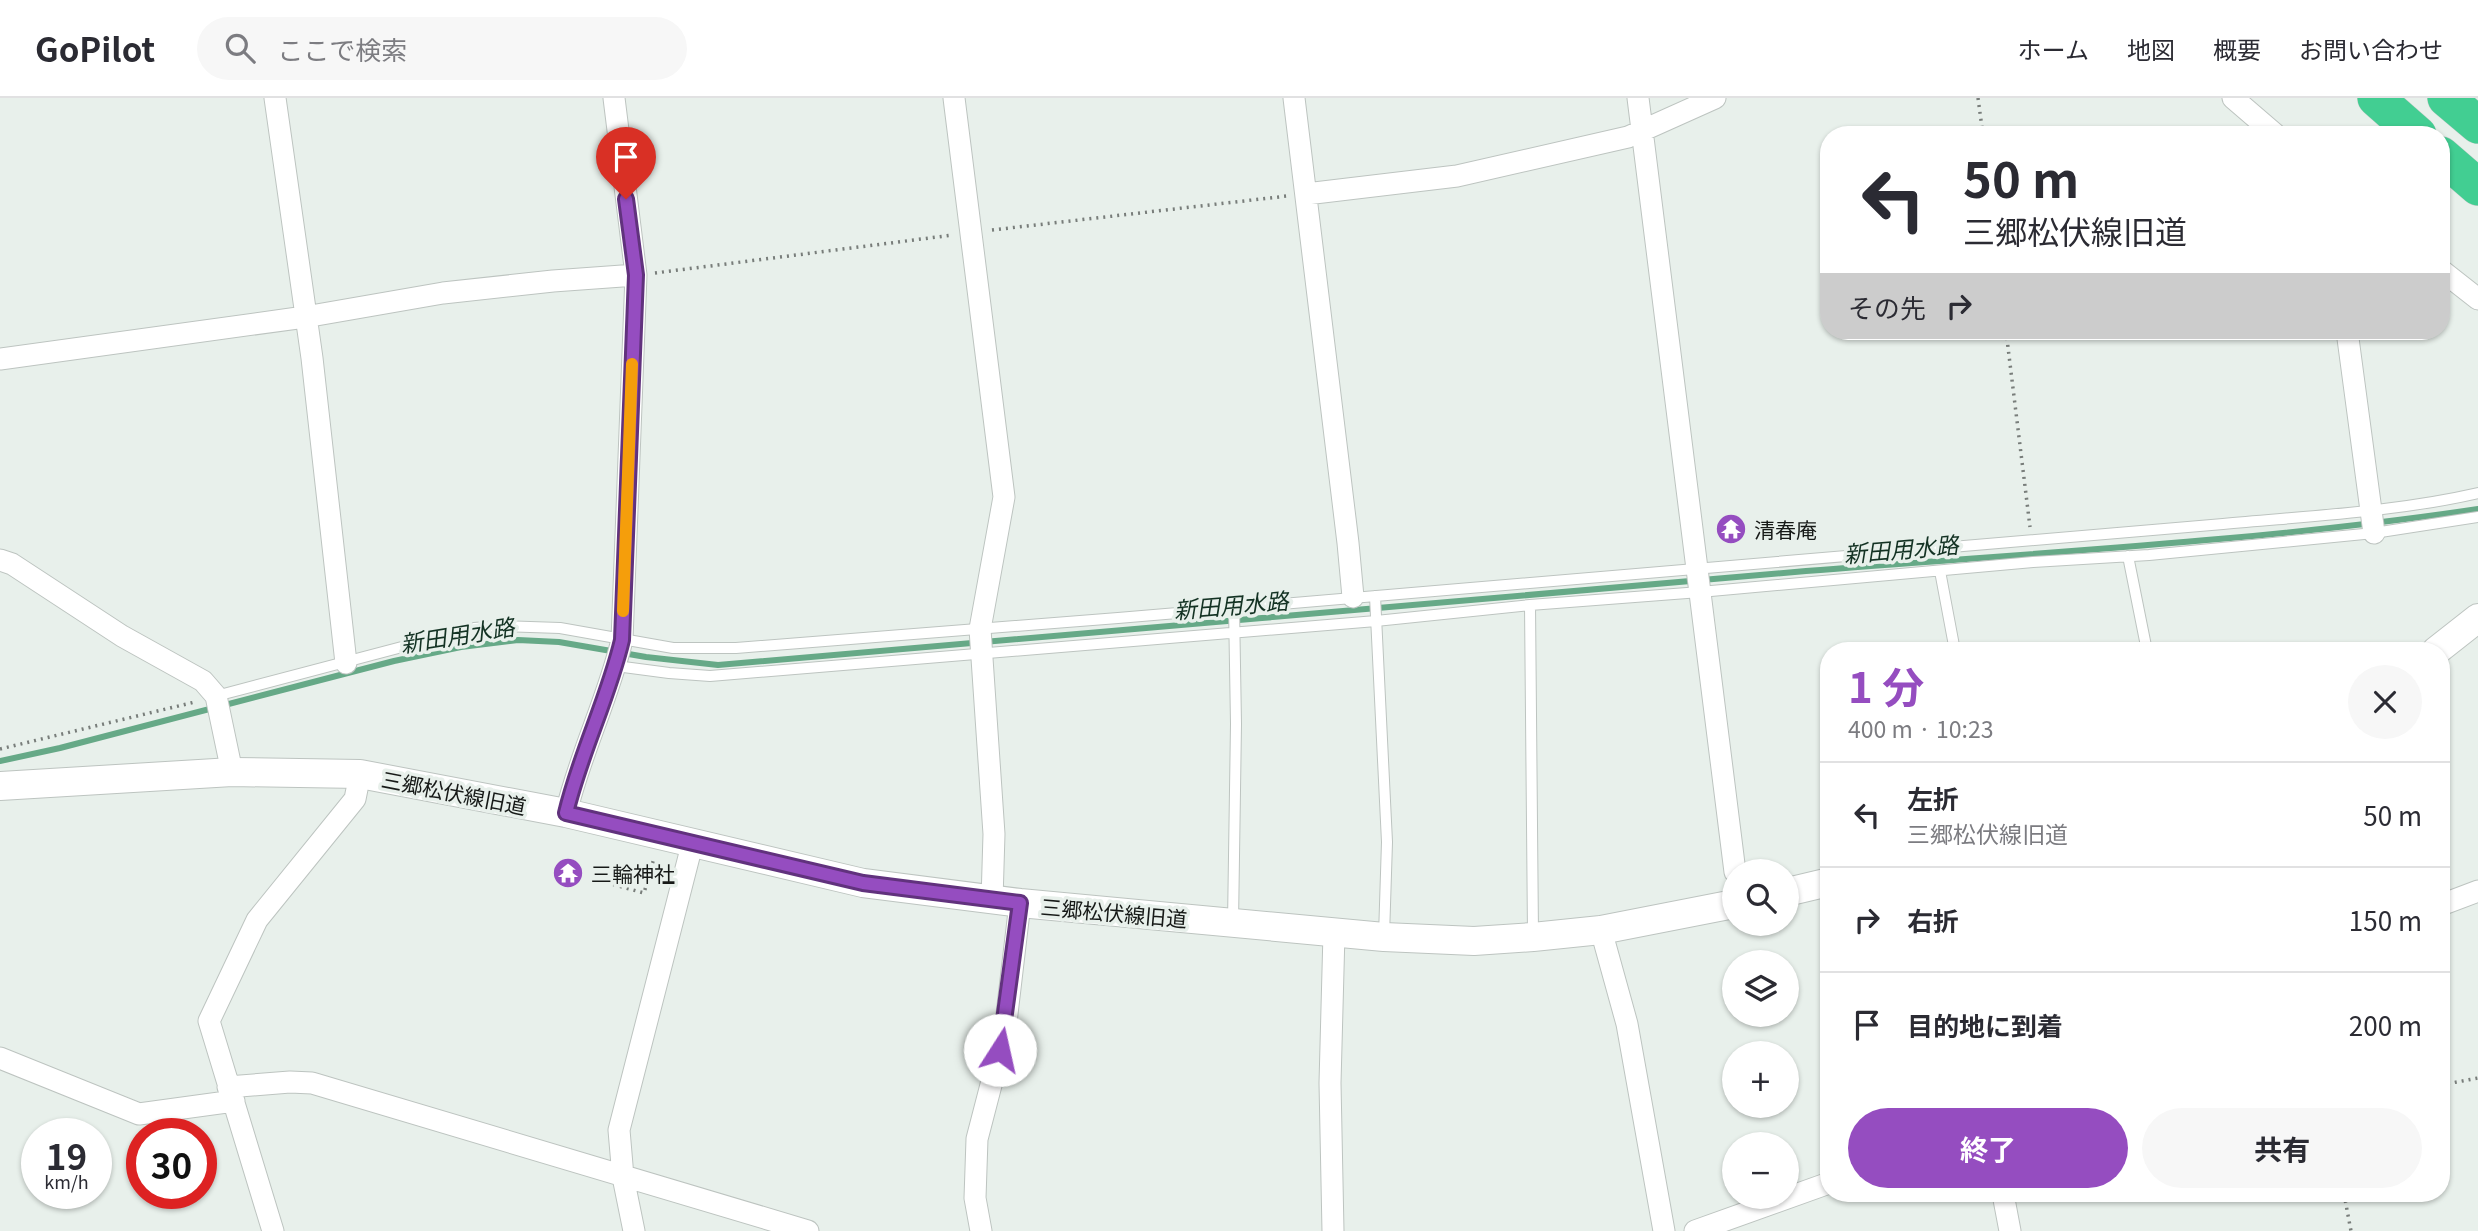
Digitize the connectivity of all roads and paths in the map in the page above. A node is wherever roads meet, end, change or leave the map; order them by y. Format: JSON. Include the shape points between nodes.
{"nodes":[{"id":1,"x":275,"y":98,"type":"edge"},
{"id":2,"x":614,"y":98,"type":"edge"},
{"id":3,"x":954,"y":98,"type":"edge"},
{"id":4,"x":1294,"y":98,"type":"edge"},
{"id":5,"x":1638,"y":98,"type":"edge"},
{"id":6,"x":1715,"y":98,"type":"edge"},
{"id":7,"x":1978,"y":98,"type":"edge"},
{"id":8,"x":2233,"y":98,"type":"edge"},
{"id":9,"x":2376,"y":98,"type":"edge"},
{"id":10,"x":2446,"y":98,"type":"edge"},
{"id":11,"x":2478,"y":125,"type":"edge"},
{"id":12,"x":1982,"y":126,"type":"edge"},
{"id":13,"x":2266,"y":126,"type":"edge"},
{"id":14,"x":2408,"y":126,"type":"edge"},
{"id":15,"x":1643,"y":132,"type":"junction"},
{"id":16,"x":2450,"y":163,"type":"edge"},
{"id":17,"x":2478,"y":187,"type":"edge"},
{"id":18,"x":1306,"y":194,"type":"junction"},
{"id":19,"x":636,"y":275,"type":"junction"},
{"id":20,"x":2450,"y":277,"type":"edge"},
{"id":21,"x":2478,"y":299,"type":"edge"},
{"id":22,"x":305,"y":317,"type":"junction"},
{"id":23,"x":2007,"y":340,"type":"edge"},
{"id":24,"x":2348,"y":340,"type":"edge"},
{"id":25,"x":0,"y":359,"type":"edge"},
{"id":26,"x":2478,"y":493,"type":"edge"},
{"id":27,"x":2371,"y":509,"type":"junction"},
{"id":28,"x":2478,"y":517,"type":"edge"},
{"id":29,"x":2374,"y":533,"type":"junction"},
{"id":30,"x":2031,"y":540,"type":"junction"},
{"id":31,"x":2128,"y":556,"type":"junction"},
{"id":32,"x":0,"y":560,"type":"edge"},
{"id":33,"x":1697,"y":570,"type":"junction"},
{"id":34,"x":1940,"y":571,"type":"junction"},
{"id":35,"x":1700,"y":592,"type":"junction"},
{"id":36,"x":1374,"y":596,"type":"junction"},
{"id":37,"x":1353,"y":597,"type":"junction"},
{"id":38,"x":1530,"y":605,"type":"junction"},
{"id":39,"x":1234,"y":607,"type":"junction"},
{"id":40,"x":1118,"y":618,"type":"junction"},
{"id":41,"x":2478,"y":618,"type":"edge"},
{"id":42,"x":1376,"y":621,"type":"junction"},
{"id":43,"x":980,"y":629,"type":"junction"},
{"id":44,"x":1235,"y":630,"type":"junction"},
{"id":45,"x":622,"y":640,"type":"junction"},
{"id":46,"x":1119,"y":641,"type":"junction"},
{"id":47,"x":1953,"y":642,"type":"edge"},
{"id":48,"x":2145,"y":642,"type":"edge"},
{"id":49,"x":2447,"y":642,"type":"edge"},
{"id":50,"x":981,"y":653,"type":"junction"},
{"id":51,"x":346,"y":663,"type":"junction"},
{"id":52,"x":616,"y":666,"type":"junction"},
{"id":53,"x":218,"y":706,"type":"junction"},
{"id":54,"x":0,"y":749,"type":"edge"},
{"id":55,"x":232,"y":772,"type":"junction"},
{"id":56,"x":360,"y":774,"type":"junction"},
{"id":57,"x":0,"y":786,"type":"edge"},
{"id":58,"x":566,"y":813,"type":"junction"},
{"id":59,"x":662,"y":834,"type":"junction"},
{"id":60,"x":693,"y":841,"type":"junction"},
{"id":61,"x":1733,"y":859,"type":"edge"},
{"id":62,"x":593,"y":879,"type":"dead end"},
{"id":63,"x":1820,"y":884,"type":"edge"},
{"id":64,"x":1799,"y":889,"type":"edge"},
{"id":65,"x":2478,"y":891,"type":"edge"},
{"id":66,"x":1006,"y":902,"type":"junction"},
{"id":67,"x":2450,"y":902,"type":"edge"},
{"id":68,"x":1722,"y":906,"type":"edge"},
{"id":69,"x":1233,"y":923,"type":"junction"},
{"id":70,"x":1601,"y":930,"type":"junction"},
{"id":71,"x":1334,"y":933,"type":"junction"},
{"id":72,"x":1384,"y":937,"type":"junction"},
{"id":73,"x":1533,"y":937,"type":"junction"},
{"id":74,"x":0,"y":1058,"type":"edge"},
{"id":75,"x":2478,"y":1078,"type":"edge"},
{"id":76,"x":2450,"y":1083,"type":"edge"},
{"id":77,"x":231,"y":1094,"type":"junction"},
{"id":78,"x":623,"y":1177,"type":"junction"},
{"id":79,"x":1820,"y":1186,"type":"edge"},
{"id":80,"x":2005,"y":1202,"type":"edge"},
{"id":81,"x":2346,"y":1202,"type":"edge"},
{"id":82,"x":273,"y":1231,"type":"edge"},
{"id":83,"x":634,"y":1231,"type":"edge"},
{"id":84,"x":808,"y":1231,"type":"edge"},
{"id":85,"x":981,"y":1231,"type":"edge"},
{"id":86,"x":1334,"y":1231,"type":"edge"},
{"id":87,"x":1664,"y":1231,"type":"edge"},
{"id":88,"x":1695,"y":1231,"type":"edge"},
{"id":89,"x":2010,"y":1231,"type":"edge"},
{"id":90,"x":2351,"y":1231,"type":"edge"}],
"edges":[{"from":1,"to":22,"type":"street"},
{"from":2,"to":19,"type":"street"},
{"from":3,"to":43,"type":"street","via":[[1004,497]]},
{"from":4,"to":18,"type":"street"},
{"from":5,"to":15,"type":"street"},
{"from":6,"to":15,"type":"street"},
{"from":7,"to":12,"type":"path"},
{"from":8,"to":13,"type":"street"},
{"from":9,"to":14,"type":"highway"},
{"from":10,"to":11,"type":"highway"},
{"from":15,"to":18,"type":"street","via":[[1457,176]]},
{"from":15,"to":33,"type":"street"},
{"from":16,"to":17,"type":"highway"},
{"from":18,"to":37,"type":"street"},
{"from":19,"to":22,"type":"street","via":[[443,293]]},
{"from":19,"to":45,"type":"street"},
{"from":20,"to":21,"type":"street"},
{"from":22,"to":25,"type":"street"},
{"from":22,"to":51,"type":"street"},
{"from":23,"to":30,"type":"path"},
{"from":24,"to":27,"type":"street"},
{"from":26,"to":27,"type":"lane"},
{"from":27,"to":29,"type":"street"},
{"from":27,"to":30,"type":"lane"},
{"from":28,"to":29,"type":"lane"},
{"from":29,"to":31,"type":"lane"},
{"from":30,"to":33,"type":"lane"},
{"from":31,"to":34,"type":"lane"},
{"from":31,"to":48,"type":"lane"},
{"from":32,"to":53,"type":"street","via":[[203,681]]},
{"from":33,"to":35,"type":"street"},
{"from":33,"to":36,"type":"lane"},
{"from":34,"to":35,"type":"lane"},
{"from":34,"to":47,"type":"lane"},
{"from":35,"to":38,"type":"lane"},
{"from":35,"to":61,"type":"street"},
{"from":36,"to":37,"type":"lane"},
{"from":36,"to":42,"type":"lane"},
{"from":37,"to":39,"type":"lane"},
{"from":38,"to":42,"type":"lane"},
{"from":38,"to":73,"type":"lane"},
{"from":39,"to":40,"type":"lane"},
{"from":39,"to":44,"type":"lane"},
{"from":40,"to":43,"type":"lane"},
{"from":40,"to":46,"type":"lane"},
{"from":41,"to":49,"type":"street"},
{"from":42,"to":44,"type":"lane"},
{"from":42,"to":72,"type":"lane","via":[[1387,842]]},
{"from":43,"to":45,"type":"lane","via":[[736,648],[673,648]]},
{"from":43,"to":50,"type":"street"},
{"from":44,"to":46,"type":"lane"},
{"from":44,"to":69,"type":"lane"},
{"from":45,"to":51,"type":"lane","via":[[560,628],[474,628]]},
{"from":45,"to":52,"type":"street"},
{"from":46,"to":50,"type":"lane"},
{"from":50,"to":52,"type":"lane","via":[[710,676]]},
{"from":50,"to":66,"type":"street","via":[[994,834]]},
{"from":51,"to":53,"type":"lane"},
{"from":52,"to":58,"type":"street"},
{"from":53,"to":54,"type":"path"},
{"from":53,"to":55,"type":"street"},
{"from":55,"to":56,"type":"street","name":"三郷松伏線旧道"},
{"from":55,"to":57,"type":"street","name":"三郷松伏線旧道"},
{"from":56,"to":58,"type":"street","name":"三郷松伏線旧道"},
{"from":56,"to":77,"type":"street","via":[[355,799],[257,920],[209,1021]]},
{"from":58,"to":59,"type":"street","name":"三郷松伏線旧道"},
{"from":59,"to":60,"type":"street","name":"三郷松伏線旧道"},
{"from":59,"to":62,"type":"path","via":[[644,893]]},
{"from":60,"to":66,"type":"street","name":"三郷松伏線旧道","via":[[863,883]]},
{"from":60,"to":78,"type":"street","via":[[619,1130]]},
{"from":63,"to":64,"type":"street"},
{"from":65,"to":67,"type":"street"},
{"from":66,"to":69,"type":"street","name":"三郷松伏線旧道"},
{"from":66,"to":85,"type":"street","via":[[1005,1031],[977,1139],[975,1198]]},
{"from":68,"to":70,"type":"street","name":"三郷松伏線旧道"},
{"from":69,"to":71,"type":"street","name":"三郷松伏線旧道"},
{"from":70,"to":73,"type":"street","name":"三郷松伏線旧道"},
{"from":70,"to":87,"type":"street","via":[[1627,1024]]},
{"from":71,"to":72,"type":"street","name":"三郷松伏線旧道"},
{"from":71,"to":86,"type":"street","via":[[1330,1083]]},
{"from":72,"to":73,"type":"street","name":"三郷松伏線旧道","via":[[1474,941]]},
{"from":74,"to":77,"type":"street","via":[[139,1114]]},
{"from":75,"to":76,"type":"path"},
{"from":77,"to":78,"type":"street","via":[[290,1082],[313,1083]]},
{"from":77,"to":82,"type":"street"},
{"from":78,"to":83,"type":"street"},
{"from":78,"to":84,"type":"street"},
{"from":79,"to":88,"type":"street"},
{"from":80,"to":89,"type":"street"},
{"from":81,"to":90,"type":"path"}]}
